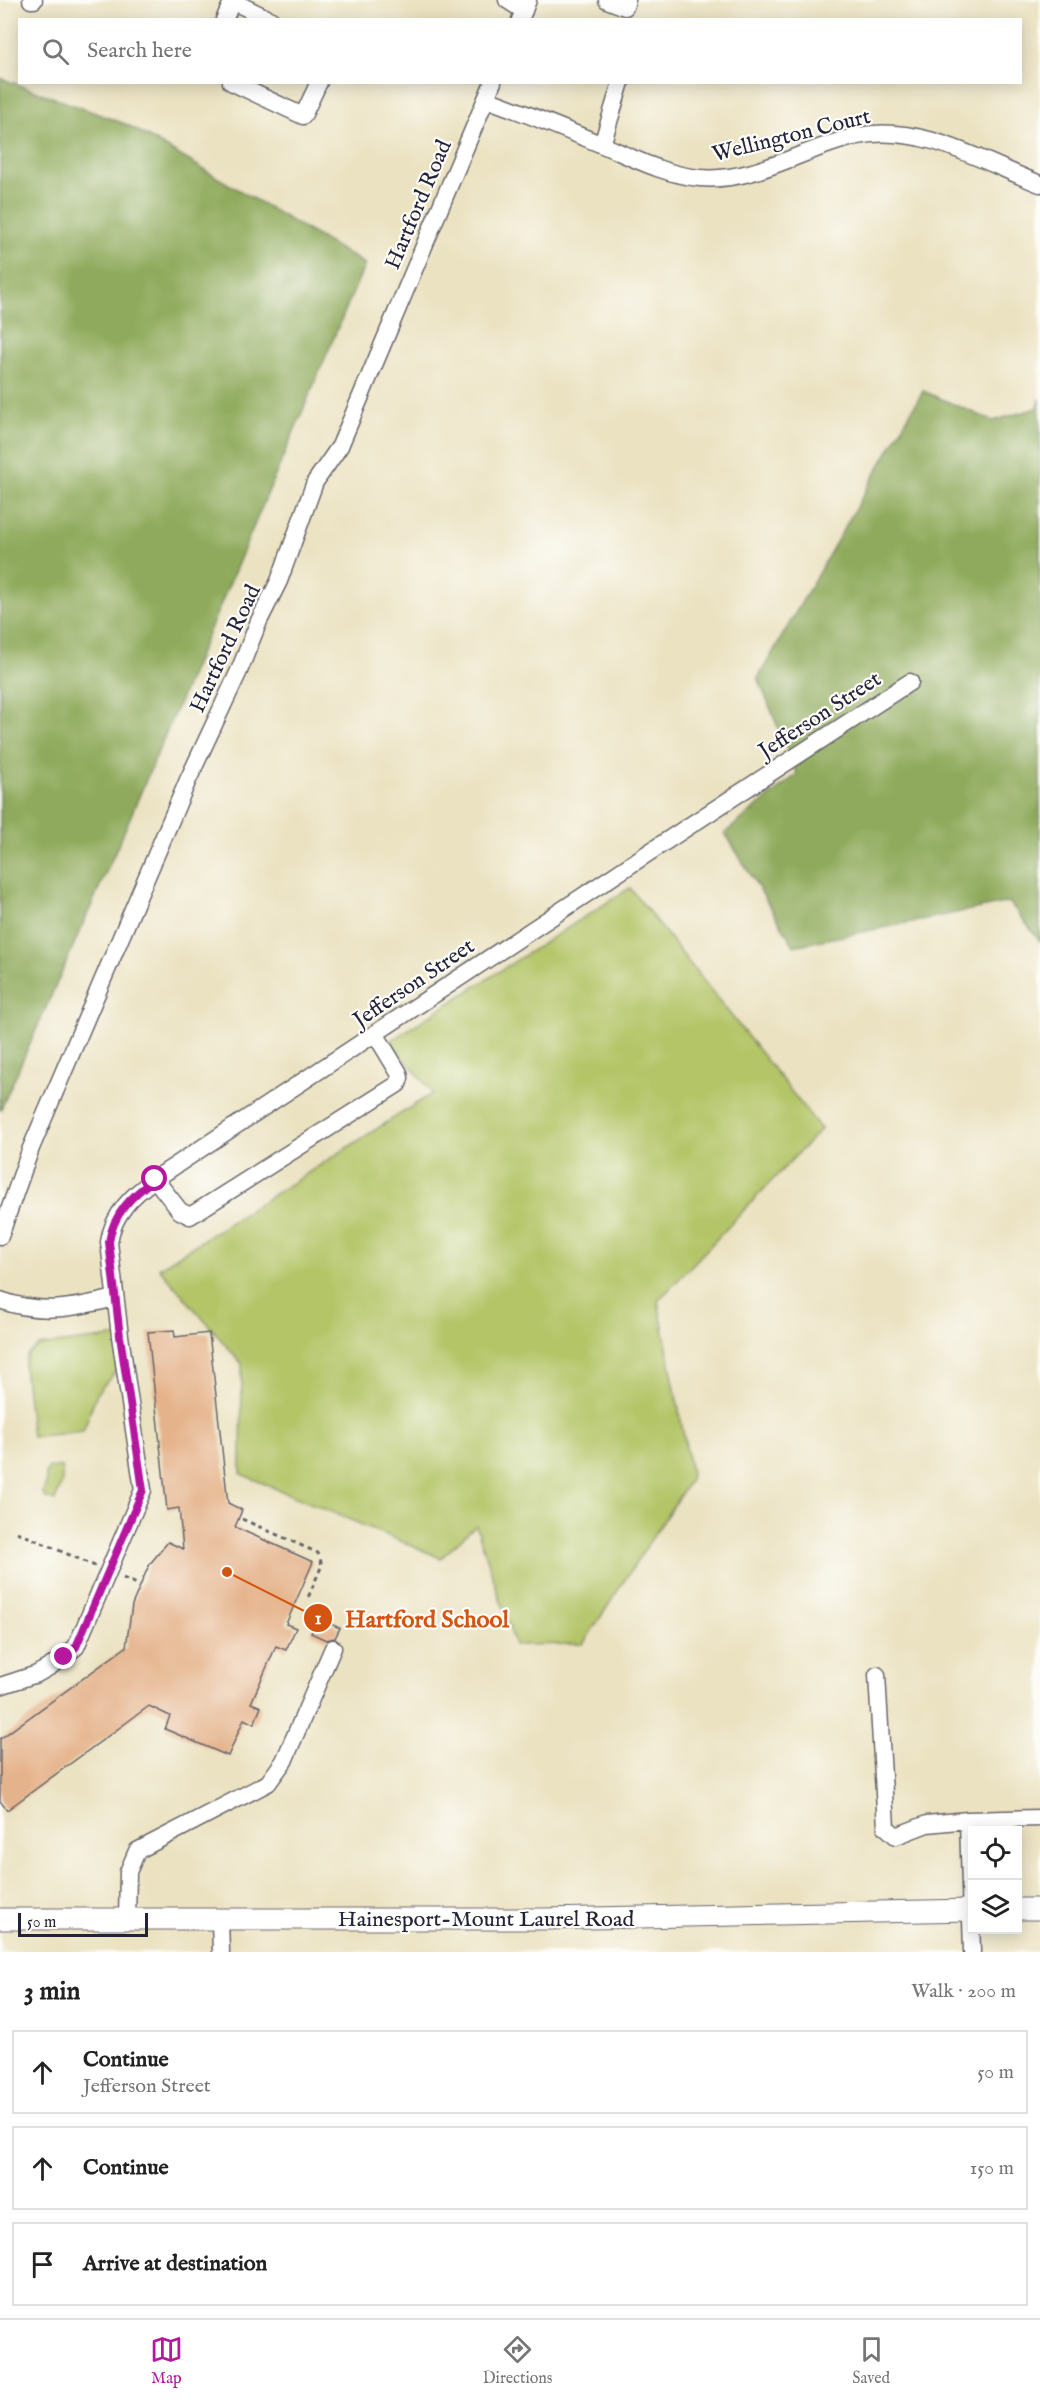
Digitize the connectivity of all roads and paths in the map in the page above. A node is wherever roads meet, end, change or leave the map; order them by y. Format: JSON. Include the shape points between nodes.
{"nodes":[{"id":1,"x":507,"y":0,"type":"edge"},
{"id":2,"x":607,"y":0,"type":"edge"},
{"id":3,"x":233,"y":1,"type":"edge"},
{"id":4,"x":628,"y":9,"type":"edge"},
{"id":5,"x":524,"y":10,"type":"edge"},
{"id":6,"x":226,"y":18,"type":"edge"},
{"id":7,"x":267,"y":18,"type":"edge"},
{"id":8,"x":235,"y":84,"type":"edge"},
{"id":9,"x":318,"y":84,"type":"edge"},
{"id":10,"x":492,"y":84,"type":"edge"},
{"id":11,"x":620,"y":84,"type":"edge"},
{"id":12,"x":486,"y":99,"type":"junction"},
{"id":13,"x":603,"y":145,"type":"junction"},
{"id":14,"x":1040,"y":184,"type":"edge"},
{"id":15,"x":910,"y":682,"type":"dead end"},
{"id":16,"x":376,"y":1035,"type":"junction"},
{"id":17,"x":155,"y":1179,"type":"junction"},
{"id":18,"x":0,"y":1236,"type":"edge"},
{"id":19,"x":115,"y":1298,"type":"junction"},
{"id":20,"x":0,"y":1300,"type":"edge"},
{"id":21,"x":242,"y":1519,"type":"dead end"},
{"id":22,"x":16,"y":1532,"type":"dead end"},
{"id":23,"x":108,"y":1572,"type":"junction"},
{"id":24,"x":139,"y":1585,"type":"dead end"},
{"id":25,"x":307,"y":1600,"type":"dead end"},
{"id":26,"x":333,"y":1648,"type":"dead end"},
{"id":27,"x":876,"y":1675,"type":"dead end"},
{"id":28,"x":0,"y":1686,"type":"edge"},
{"id":29,"x":1040,"y":1818,"type":"edge"},
{"id":30,"x":968,"y":1820,"type":"junction"},
{"id":31,"x":970,"y":1880,"type":"edge"},
{"id":32,"x":1022,"y":1909,"type":"edge"},
{"id":33,"x":1040,"y":1909,"type":"edge"},
{"id":34,"x":968,"y":1910,"type":"edge"},
{"id":35,"x":220,"y":1919,"type":"junction"},
{"id":36,"x":0,"y":1920,"type":"edge"},
{"id":37,"x":127,"y":1920,"type":"junction"},
{"id":38,"x":972,"y":1934,"type":"edge"},
{"id":39,"x":221,"y":1952,"type":"edge"},
{"id":40,"x":972,"y":1952,"type":"edge"}],
"edges":[{"from":1,"to":5,"type":"street"},
{"from":2,"to":4,"type":"street"},
{"from":3,"to":6,"type":"street"},
{"from":3,"to":7,"type":"street"},
{"from":8,"to":9,"type":"street","via":[[303,116]]},
{"from":10,"to":12,"type":"street","name":"Hartford Road"},
{"from":11,"to":13,"type":"street"},
{"from":12,"to":13,"type":"street","name":"Wellington Court"},
{"from":12,"to":18,"type":"street","name":"Hartford Road","via":[[340,446],[315,482],[279,581],[183,790],[31,1148]]},
{"from":13,"to":14,"type":"street","name":"Wellington Court","via":[[663,170],[721,178],[765,168],[859,136],[907,135],[954,148]]},
{"from":15,"to":16,"type":"street","name":"Jefferson Street"},
{"from":16,"to":17,"type":"street","name":"Jefferson Street"},
{"from":16,"to":17,"type":"street","via":[[399,1073],[398,1084],[190,1216],[180,1211]]},
{"from":17,"to":19,"type":"street","name":"Jefferson Street","via":[[131,1198],[110,1230]]},
{"from":19,"to":20,"type":"street","via":[[61,1310],[28,1308]]},
{"from":19,"to":23,"type":"street","name":"Jefferson Street","via":[[143,1490]]},
{"from":21,"to":25,"type":"path","via":[[318,1553],[322,1566]]},
{"from":22,"to":23,"type":"path"},
{"from":23,"to":24,"type":"path"},
{"from":23,"to":28,"type":"street","name":"Jefferson Street","via":[[76,1647],[38,1674]]},
{"from":26,"to":37,"type":"street","via":[[284,1761],[268,1783],[134,1854],[127,1877]]},
{"from":27,"to":30,"type":"street","via":[[886,1827],[896,1836],[927,1824]]},
{"from":29,"to":30,"type":"street"},
{"from":30,"to":31,"type":"street"},
{"from":32,"to":33,"type":"main road"},
{"from":34,"to":35,"type":"main road","name":"Hainesport-Mount Laurel Road","via":[[585,1919]]},
{"from":35,"to":37,"type":"main road","name":"Hainesport-Mount Laurel Road"},
{"from":35,"to":39,"type":"street"},
{"from":36,"to":37,"type":"main road","name":"Hainesport-Mount Laurel Road"},
{"from":38,"to":40,"type":"street"}]}
